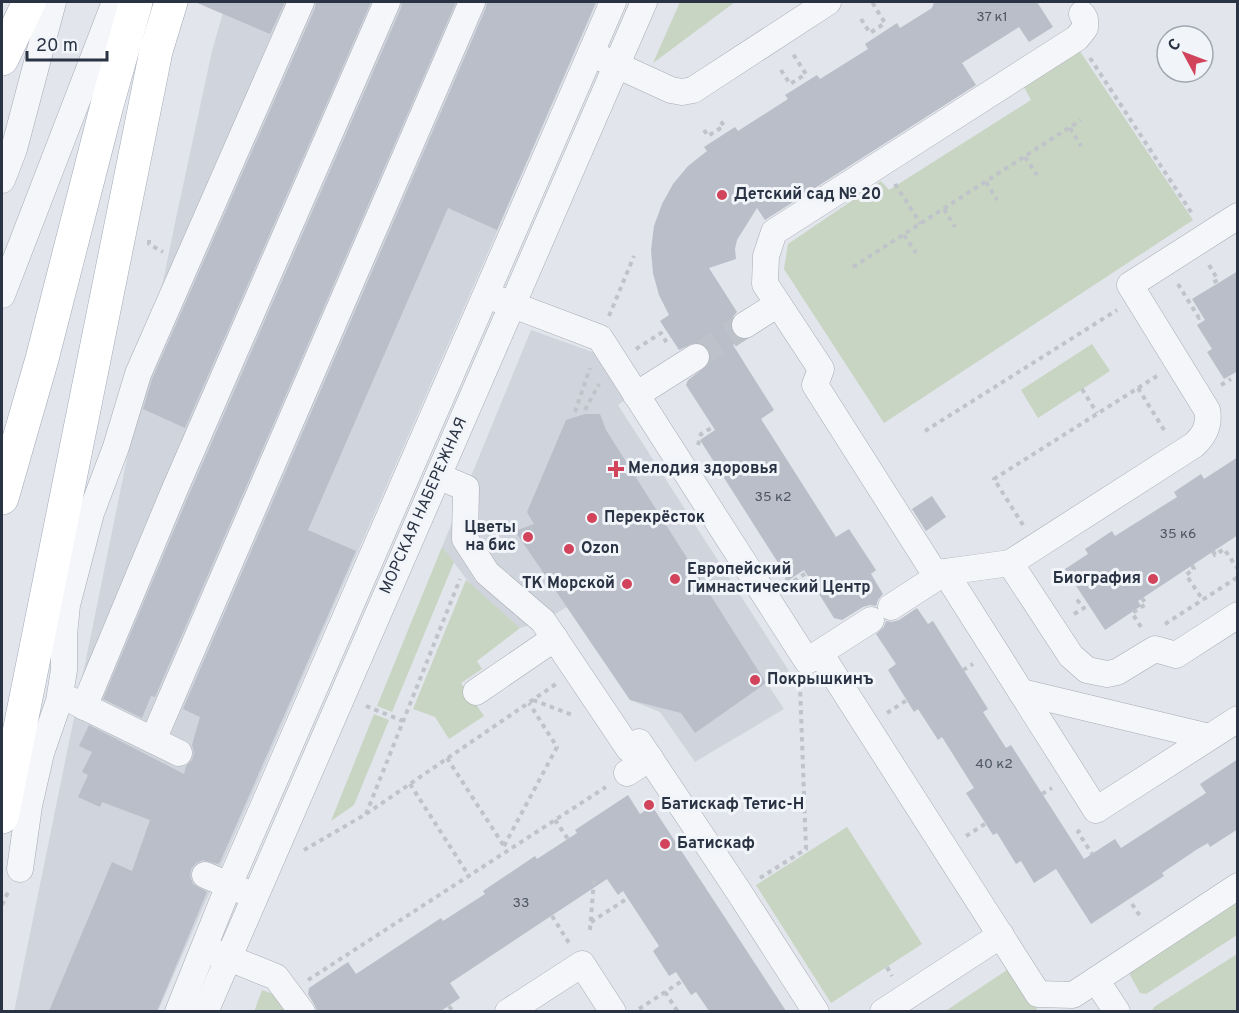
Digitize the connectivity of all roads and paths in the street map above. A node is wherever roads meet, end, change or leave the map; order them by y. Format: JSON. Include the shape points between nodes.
{"nodes":[{"id":1,"x":29,"y":2,"type":"edge"},
{"id":2,"x":53,"y":2,"type":"edge"},
{"id":3,"x":115,"y":2,"type":"edge"},
{"id":4,"x":136,"y":2,"type":"edge"},
{"id":5,"x":171,"y":2,"type":"edge"},
{"id":6,"x":301,"y":2,"type":"edge"},
{"id":7,"x":387,"y":2,"type":"edge"},
{"id":8,"x":472,"y":2,"type":"edge"},
{"id":9,"x":614,"y":2,"type":"edge"},
{"id":10,"x":644,"y":2,"type":"edge"},
{"id":11,"x":828,"y":2,"type":"edge"},
{"id":12,"x":872,"y":2,"type":"edge"},
{"id":13,"x":1083,"y":14,"type":"edge"},
{"id":14,"x":861,"y":19,"type":"dead end"},
{"id":15,"x":591,"y":54,"type":"junction"},
{"id":16,"x":2,"y":59,"type":"edge"},
{"id":17,"x":617,"y":64,"type":"junction"},
{"id":18,"x":781,"y":70,"type":"dead end"},
{"id":19,"x":806,"y":74,"type":"dead end"},
{"id":20,"x":720,"y":120,"type":"dead end"},
{"id":21,"x":1081,"y":120,"type":"dead end"},
{"id":22,"x":1070,"y":128,"type":"junction"},
{"id":23,"x":704,"y":130,"type":"dead end"},
{"id":24,"x":1081,"y":146,"type":"dead end"},
{"id":25,"x":1025,"y":157,"type":"junction"},
{"id":26,"x":882,"y":163,"type":"junction"},
{"id":27,"x":1036,"y":175,"type":"dead end"},
{"id":28,"x":2,"y":180,"type":"edge"},
{"id":29,"x":986,"y":182,"type":"junction"},
{"id":30,"x":997,"y":200,"type":"dead end"},
{"id":31,"x":944,"y":209,"type":"junction"},
{"id":32,"x":1238,"y":216,"type":"edge"},
{"id":33,"x":921,"y":224,"type":"junction"},
{"id":34,"x":955,"y":227,"type":"dead end"},
{"id":35,"x":148,"y":235,"type":"dead end"},
{"id":36,"x":904,"y":235,"type":"junction"},
{"id":37,"x":1206,"y":236,"type":"junction"},
{"id":38,"x":916,"y":253,"type":"dead end"},
{"id":39,"x":1164,"y":263,"type":"junction"},
{"id":40,"x":185,"y":267,"type":"junction"},
{"id":41,"x":853,"y":267,"type":"dead end"},
{"id":42,"x":2,"y":295,"type":"edge"},
{"id":43,"x":486,"y":295,"type":"junction"},
{"id":44,"x":1137,"y":297,"type":"junction"},
{"id":45,"x":778,"y":304,"type":"junction"},
{"id":46,"x":513,"y":306,"type":"junction"},
{"id":47,"x":1202,"y":315,"type":"dead end"},
{"id":48,"x":746,"y":326,"type":"tunnel mouth"},
{"id":49,"x":656,"y":336,"type":"dead end"},
{"id":50,"x":666,"y":341,"type":"dead end"},
{"id":51,"x":696,"y":357,"type":"tunnel mouth"},
{"id":52,"x":1178,"y":363,"type":"junction"},
{"id":53,"x":1138,"y":388,"type":"junction"},
{"id":54,"x":1082,"y":389,"type":"dead end"},
{"id":55,"x":636,"y":395,"type":"junction"},
{"id":56,"x":1097,"y":413,"type":"junction"},
{"id":57,"x":713,"y":427,"type":"dead end"},
{"id":58,"x":925,"y":431,"type":"dead end"},
{"id":59,"x":699,"y":444,"type":"dead end"},
{"id":60,"x":1179,"y":454,"type":"junction"},
{"id":61,"x":438,"y":476,"type":"junction"},
{"id":62,"x":2,"y":498,"type":"edge"},
{"id":63,"x":1036,"y":546,"type":"junction"},
{"id":64,"x":472,"y":550,"type":"junction"},
{"id":65,"x":1213,"y":551,"type":"dead end"},
{"id":66,"x":1010,"y":563,"type":"junction"},
{"id":67,"x":1192,"y":565,"type":"dead end"},
{"id":68,"x":1238,"y":569,"type":"edge"},
{"id":69,"x":806,"y":573,"type":"dead end"},
{"id":70,"x":941,"y":575,"type":"junction"},
{"id":71,"x":1238,"y":577,"type":"edge"},
{"id":72,"x":785,"y":579,"type":"dead end"},
{"id":73,"x":1142,"y":598,"type":"dead end"},
{"id":74,"x":1203,"y":600,"type":"junction"},
{"id":75,"x":1066,"y":605,"type":"dead end"},
{"id":76,"x":1229,"y":620,"type":"edge"},
{"id":77,"x":1078,"y":624,"type":"dead end"},
{"id":78,"x":555,"y":638,"type":"junction"},
{"id":79,"x":1151,"y":643,"type":"junction"},
{"id":80,"x":820,"y":653,"type":"junction"},
{"id":81,"x":576,"y":670,"type":"junction"},
{"id":82,"x":800,"y":682,"type":"dead end"},
{"id":83,"x":476,"y":692,"type":"dead end"},
{"id":84,"x":1021,"y":692,"type":"junction"},
{"id":85,"x":60,"y":694,"type":"junction"},
{"id":86,"x":357,"y":702,"type":"dead end"},
{"id":87,"x":531,"y":702,"type":"junction"},
{"id":88,"x":84,"y":707,"type":"junction"},
{"id":89,"x":606,"y":715,"type":"junction"},
{"id":90,"x":1238,"y":719,"type":"edge"},
{"id":91,"x":403,"y":721,"type":"junction"},
{"id":92,"x":1209,"y":737,"type":"junction"},
{"id":93,"x":153,"y":741,"type":"junction"},
{"id":94,"x":179,"y":753,"type":"dead end"},
{"id":95,"x":447,"y":758,"type":"junction"},
{"id":96,"x":650,"y":759,"type":"junction"},
{"id":97,"x":627,"y":773,"type":"dead end"},
{"id":98,"x":410,"y":784,"type":"junction"},
{"id":99,"x":600,"y":791,"type":"dead end"},
{"id":100,"x":366,"y":814,"type":"junction"},
{"id":101,"x":2,"y":817,"type":"edge"},
{"id":102,"x":555,"y":820,"type":"junction"},
{"id":103,"x":568,"y":839,"type":"dead end"},
{"id":104,"x":504,"y":846,"type":"junction"},
{"id":105,"x":302,"y":851,"type":"dead end"},
{"id":106,"x":507,"y":851,"type":"junction"},
{"id":107,"x":20,"y":869,"type":"dead end"},
{"id":108,"x":205,"y":875,"type":"dead end"},
{"id":109,"x":469,"y":876,"type":"junction"},
{"id":110,"x":594,"y":879,"type":"dead end"},
{"id":111,"x":229,"y":885,"type":"junction"},
{"id":112,"x":1238,"y":886,"type":"edge"},
{"id":113,"x":740,"y":892,"type":"junction"},
{"id":114,"x":254,"y":896,"type":"junction"},
{"id":115,"x":628,"y":898,"type":"dead end"},
{"id":116,"x":591,"y":922,"type":"junction"},
{"id":117,"x":590,"y":930,"type":"dead end"},
{"id":118,"x":1001,"y":935,"type":"junction"},
{"id":119,"x":204,"y":948,"type":"junction"},
{"id":120,"x":228,"y":957,"type":"junction"},
{"id":121,"x":321,"y":972,"type":"dead end"},
{"id":122,"x":1096,"y":980,"type":"junction"},
{"id":123,"x":682,"y":981,"type":"dead end"},
{"id":124,"x":665,"y":992,"type":"junction"},
{"id":125,"x":449,"y":1006,"type":"dead end"},
{"id":126,"x":178,"y":1011,"type":"edge"},
{"id":127,"x":205,"y":1011,"type":"edge"},
{"id":128,"x":302,"y":1011,"type":"edge"},
{"id":129,"x":453,"y":1011,"type":"edge"},
{"id":130,"x":508,"y":1011,"type":"edge"},
{"id":131,"x":613,"y":1011,"type":"edge"},
{"id":132,"x":636,"y":1011,"type":"edge"},
{"id":133,"x":678,"y":1011,"type":"edge"},
{"id":134,"x":816,"y":1011,"type":"edge"},
{"id":135,"x":884,"y":1011,"type":"edge"},
{"id":136,"x":1117,"y":1011,"type":"edge"}],
"edges":[{"from":1,"to":16,"type":"main road"},
{"from":2,"to":28,"type":"street","via":[[14,150]]},
{"from":3,"to":42,"type":"street"},
{"from":4,"to":62,"type":"main road"},
{"from":5,"to":101,"type":"main road","via":[[156,51]]},
{"from":6,"to":40,"type":"street"},
{"from":7,"to":88,"type":"street"},
{"from":8,"to":93,"type":"street"},
{"from":9,"to":15,"type":"street","name":"МОРСКАЯ НАБЕРЕЖНАЯ"},
{"from":10,"to":17,"type":"street","name":"МОРСКАЯ НАБЕРЕЖНАЯ"},
{"from":11,"to":17,"type":"street","via":[[693,90],[671,90]]},
{"from":12,"to":14,"type":"path","via":[[885,23],[870,33]]},
{"from":13,"to":26,"type":"street"},
{"from":13,"to":37,"type":"path"},
{"from":15,"to":17,"type":"street"},
{"from":15,"to":43,"type":"street","name":"МОРСКАЯ НАБЕРЕЖНАЯ"},
{"from":17,"to":46,"type":"street","name":"МОРСКАЯ НАБЕРЕЖНАЯ"},
{"from":18,"to":19,"type":"path","via":[[790,84]]},
{"from":20,"to":23,"type":"path","via":[[724,126],[708,136]]},
{"from":21,"to":22,"type":"path"},
{"from":22,"to":24,"type":"path"},
{"from":22,"to":25,"type":"path"},
{"from":25,"to":27,"type":"path"},
{"from":25,"to":29,"type":"path"},
{"from":26,"to":33,"type":"path"},
{"from":26,"to":45,"type":"street","via":[[774,232],[766,256],[765,284]]},
{"from":29,"to":30,"type":"path"},
{"from":29,"to":31,"type":"path"},
{"from":31,"to":33,"type":"path"},
{"from":31,"to":34,"type":"path"},
{"from":32,"to":37,"type":"street"},
{"from":33,"to":36,"type":"path"},
{"from":35,"to":40,"type":"path","via":[[149,244],[176,256]]},
{"from":36,"to":38,"type":"path"},
{"from":36,"to":41,"type":"path"},
{"from":37,"to":39,"type":"street"},
{"from":39,"to":44,"type":"street","via":[[1130,285]]},
{"from":39,"to":47,"type":"path","via":[[1198,318]]},
{"from":40,"to":85,"type":"street","via":[[138,374],[91,513],[67,605]]},
{"from":43,"to":46,"type":"street"},
{"from":43,"to":111,"type":"street","name":"МОРСКАЯ НАБЕРЕЖНАЯ"},
{"from":44,"to":52,"type":"street"},
{"from":44,"to":58,"type":"path"},
{"from":45,"to":48,"type":"street"},
{"from":45,"to":70,"type":"street","via":[[821,369],[815,386]]},
{"from":46,"to":55,"type":"street","via":[[600,338]]},
{"from":46,"to":61,"type":"street","name":"МОРСКАЯ НАБЕРЕЖНАЯ"},
{"from":49,"to":50,"type":"path","via":[[661,333]]},
{"from":51,"to":55,"type":"street"},
{"from":52,"to":53,"type":"path"},
{"from":52,"to":60,"type":"street","via":[[1209,418],[1201,439]]},
{"from":53,"to":56,"type":"path"},
{"from":53,"to":60,"type":"path"},
{"from":54,"to":56,"type":"path"},
{"from":55,"to":80,"type":"street","via":[[807,661]]},
{"from":56,"to":63,"type":"path","via":[[994,479]]},
{"from":57,"to":59,"type":"path","via":[[700,434]]},
{"from":60,"to":63,"type":"street"},
{"from":61,"to":64,"type":"street","via":[[466,488],[465,539]]},
{"from":61,"to":114,"type":"street","name":"МОРСКАЯ НАБЕРЕЖНАЯ"},
{"from":63,"to":66,"type":"street"},
{"from":64,"to":78,"type":"street","via":[[487,573],[543,621]]},
{"from":64,"to":91,"type":"path"},
{"from":65,"to":68,"type":"path","via":[[1215,555],[1224,549]]},
{"from":66,"to":70,"type":"street"},
{"from":66,"to":79,"type":"street","via":[[1071,656],[1087,670],[1117,672]]},
{"from":67,"to":74,"type":"path","via":[[1194,569],[1186,575]]},
{"from":69,"to":72,"type":"path","via":[[794,581]]},
{"from":70,"to":80,"type":"street"},
{"from":70,"to":84,"type":"street"},
{"from":71,"to":74,"type":"path"},
{"from":73,"to":79,"type":"path","via":[[1146,604],[1132,613]]},
{"from":74,"to":76,"type":"path"},
{"from":74,"to":79,"type":"path"},
{"from":75,"to":77,"type":"path"},
{"from":76,"to":79,"type":"street","via":[[1176,655]]},
{"from":78,"to":81,"type":"street"},
{"from":78,"to":83,"type":"street"},
{"from":80,"to":118,"type":"street"},
{"from":81,"to":87,"type":"path"},
{"from":81,"to":89,"type":"street"},
{"from":82,"to":113,"type":"path","via":[[806,849]]},
{"from":84,"to":92,"type":"street"},
{"from":84,"to":92,"type":"street","via":[[1096,810]]},
{"from":85,"to":88,"type":"street"},
{"from":85,"to":107,"type":"street","via":[[41,753]]},
{"from":86,"to":91,"type":"path"},
{"from":87,"to":89,"type":"path","via":[[574,716]]},
{"from":87,"to":95,"type":"path"},
{"from":87,"to":104,"type":"path","via":[[557,747]]},
{"from":88,"to":93,"type":"street"},
{"from":89,"to":96,"type":"street","via":[[629,749],[639,742]]},
{"from":90,"to":92,"type":"street"},
{"from":91,"to":100,"type":"path"},
{"from":93,"to":94,"type":"street"},
{"from":95,"to":98,"type":"path"},
{"from":95,"to":104,"type":"path"},
{"from":96,"to":97,"type":"street"},
{"from":96,"to":113,"type":"street"},
{"from":98,"to":100,"type":"path"},
{"from":98,"to":109,"type":"path"},
{"from":99,"to":102,"type":"path"},
{"from":100,"to":105,"type":"path"},
{"from":102,"to":103,"type":"path"},
{"from":102,"to":106,"type":"path"},
{"from":104,"to":106,"type":"path"},
{"from":106,"to":109,"type":"path"},
{"from":108,"to":111,"type":"street"},
{"from":109,"to":121,"type":"path"},
{"from":110,"to":116,"type":"path"},
{"from":111,"to":114,"type":"street"},
{"from":111,"to":119,"type":"street","name":"МОРСКАЯ НАБЕРЕЖНАЯ"},
{"from":112,"to":122,"type":"street"},
{"from":113,"to":134,"type":"street"},
{"from":114,"to":120,"type":"street","name":"МОРСКАЯ НАБЕРЕЖНАЯ"},
{"from":115,"to":116,"type":"path"},
{"from":116,"to":117,"type":"path"},
{"from":118,"to":122,"type":"street","via":[[1038,994],[1073,995]]},
{"from":118,"to":135,"type":"street"},
{"from":119,"to":120,"type":"street"},
{"from":119,"to":126,"type":"street","name":"МОРСКАЯ НАБЕРЕЖНАЯ"},
{"from":120,"to":127,"type":"street","name":"МОРСКАЯ НАБЕРЕЖНАЯ"},
{"from":120,"to":128,"type":"street","via":[[276,977]]},
{"from":122,"to":136,"type":"street"},
{"from":123,"to":124,"type":"path"},
{"from":124,"to":132,"type":"path"},
{"from":124,"to":133,"type":"path"},
{"from":125,"to":129,"type":"path"},
{"from":130,"to":131,"type":"street","via":[[582,964]]}]}
